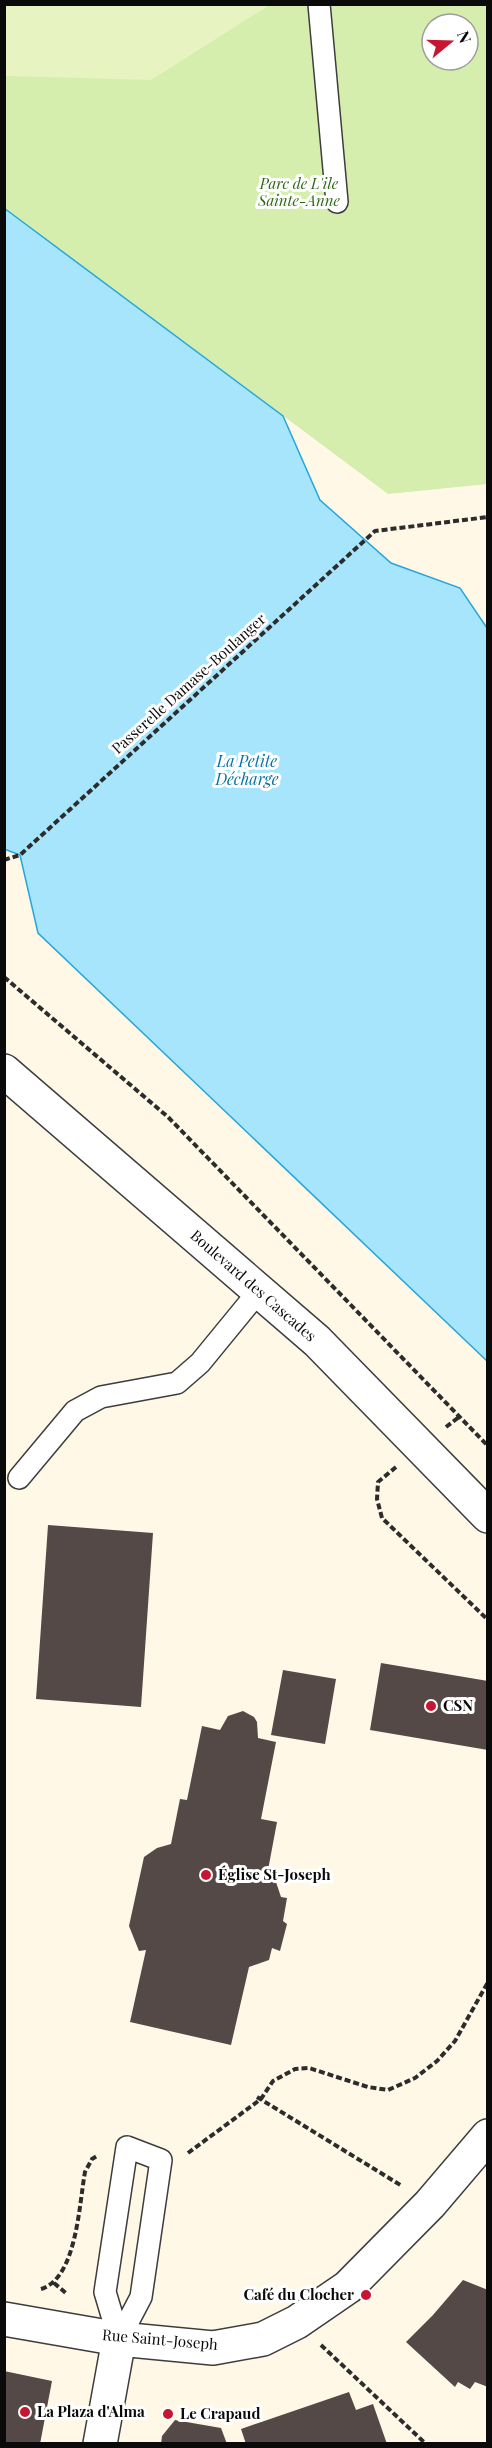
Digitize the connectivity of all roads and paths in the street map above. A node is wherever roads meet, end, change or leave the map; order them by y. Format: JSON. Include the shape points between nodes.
{"nodes":[{"id":1,"x":319,"y":4,"type":"edge"},
{"id":2,"x":338,"y":202,"type":"dead end"},
{"id":3,"x":488,"y":517,"type":"edge"},
{"id":4,"x":4,"y":860,"type":"edge"},
{"id":5,"x":4,"y":977,"type":"edge"},
{"id":6,"x":4,"y":1071,"type":"edge"},
{"id":7,"x":259,"y":1291,"type":"junction"},
{"id":8,"x":459,"y":1416,"type":"junction"},
{"id":9,"x":488,"y":1446,"type":"edge"},
{"id":10,"x":420,"y":1448,"type":"junction"},
{"id":11,"x":19,"y":1478,"type":"dead end"},
{"id":12,"x":488,"y":1516,"type":"edge"},
{"id":13,"x":488,"y":1620,"type":"edge"},
{"id":14,"x":488,"y":1982,"type":"edge"},
{"id":15,"x":259,"y":2098,"type":"junction"},
{"id":16,"x":488,"y":2136,"type":"edge"},
{"id":17,"x":126,"y":2152,"type":"junction"},
{"id":18,"x":161,"y":2160,"type":"junction"},
{"id":19,"x":430,"y":2204,"type":"junction"},
{"id":20,"x":35,"y":2289,"type":"dead end"},
{"id":21,"x":4,"y":2319,"type":"edge"},
{"id":22,"x":297,"y":2322,"type":"junction"},
{"id":23,"x":119,"y":2339,"type":"junction"},
{"id":24,"x":99,"y":2444,"type":"edge"},
{"id":25,"x":426,"y":2444,"type":"edge"}],
"edges":[{"from":1,"to":2,"type":"lane"},
{"from":3,"to":4,"type":"path","name":"Passerelle Damase-Boulanger","via":[[375,531],[20,855]]},
{"from":5,"to":8,"type":"path","via":[[168,1117]]},
{"from":6,"to":7,"type":"street","name":"Boulevard des Cascades"},
{"from":7,"to":10,"type":"street","name":"Boulevard des Cascades","via":[[317,1341]]},
{"from":7,"to":11,"type":"lane","via":[[200,1363],[177,1383],[101,1397],[75,1411]]},
{"from":8,"to":9,"type":"path"},
{"from":8,"to":10,"type":"path"},
{"from":10,"to":12,"type":"street","name":"Boulevard des Cascades"},
{"from":10,"to":13,"type":"path","via":[[378,1482],[382,1518]]},
{"from":14,"to":15,"type":"path","via":[[455,2041],[438,2061],[401,2086],[388,2090],[309,2068],[295,2069],[273,2081]]},
{"from":15,"to":18,"type":"path","via":[[184,2155]]},
{"from":15,"to":19,"type":"path"},
{"from":16,"to":19,"type":"street","name":"Rue Saint-Joseph"},
{"from":17,"to":18,"type":"lane","via":[[127,2146]]},
{"from":17,"to":20,"type":"path","via":[[101,2153],[92,2159],[85,2172],[70,2258],[54,2283]]},
{"from":17,"to":23,"type":"lane","via":[[105,2292]]},
{"from":18,"to":23,"type":"lane","via":[[141,2297]]},
{"from":19,"to":22,"type":"street","name":"Rue Saint-Joseph","via":[[348,2287]]},
{"from":21,"to":23,"type":"street","name":"Rue Saint-Joseph"},
{"from":22,"to":23,"type":"street","name":"Rue Saint-Joseph","via":[[263,2339],[213,2348]]},
{"from":22,"to":25,"type":"path"},
{"from":23,"to":24,"type":"street"}]}
